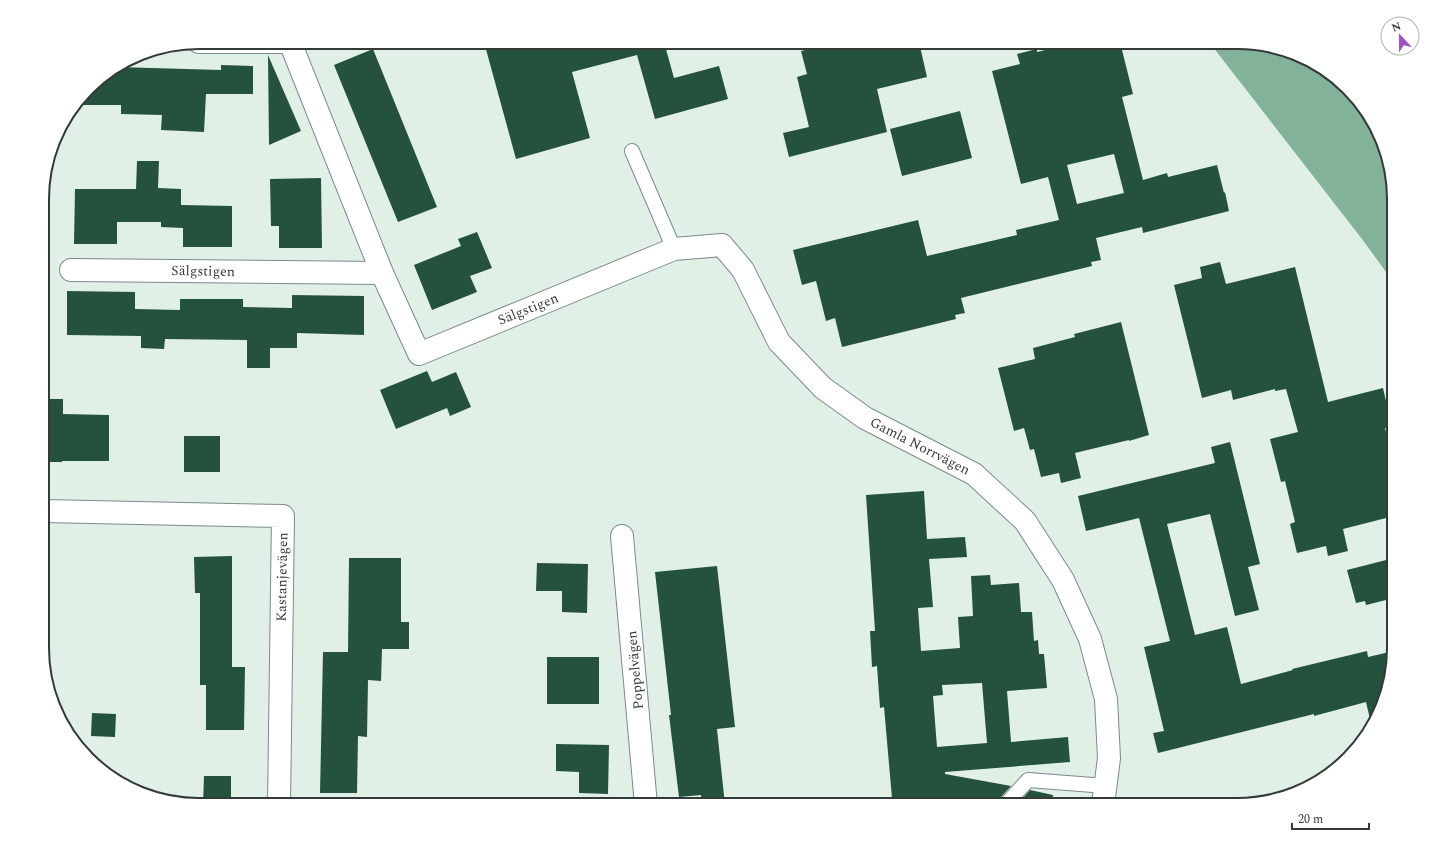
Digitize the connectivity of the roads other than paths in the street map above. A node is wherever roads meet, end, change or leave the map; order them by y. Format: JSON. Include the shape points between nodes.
{"nodes":[{"id":1,"x":293,"y":49,"type":"edge"},
{"id":2,"x":632,"y":151,"type":"dead end"},
{"id":3,"x":722,"y":245,"type":"joint"},
{"id":4,"x":674,"y":249,"type":"junction"},
{"id":5,"x":72,"y":270,"type":"dead end"},
{"id":6,"x":382,"y":273,"type":"junction"},
{"id":7,"x":49,"y":511,"type":"edge"},
{"id":8,"x":622,"y":536,"type":"dead end"},
{"id":9,"x":1104,"y":795,"type":"edge"},
{"id":10,"x":278,"y":798,"type":"edge"},
{"id":11,"x":645,"y":798,"type":"edge"},
{"id":12,"x":1012,"y":798,"type":"edge"}],
"edges":[{"from":1,"to":6,"type":"street","name":"Sälgstigen"},
{"from":2,"to":4,"type":"lane"},
{"from":3,"to":4,"type":"street","name":"Sälgstigen"},
{"from":3,"to":9,"type":"street","name":"Gamla Norrvägen","via":[[743,270],[779,342],[823,388],[865,418],[974,474],[1025,521],[1063,580],[1090,639],[1106,699],[1109,758]]},
{"from":4,"to":6,"type":"street","name":"Sälgstigen","via":[[419,354]]},
{"from":5,"to":6,"type":"street","name":"Sälgstigen"},
{"from":7,"to":10,"type":"street","name":"Kastanjevägen","via":[[283,516]]},
{"from":8,"to":11,"type":"street","name":"Poppelvägen"},
{"from":9,"to":12,"type":"lane","via":[[1028,780]]}]}
